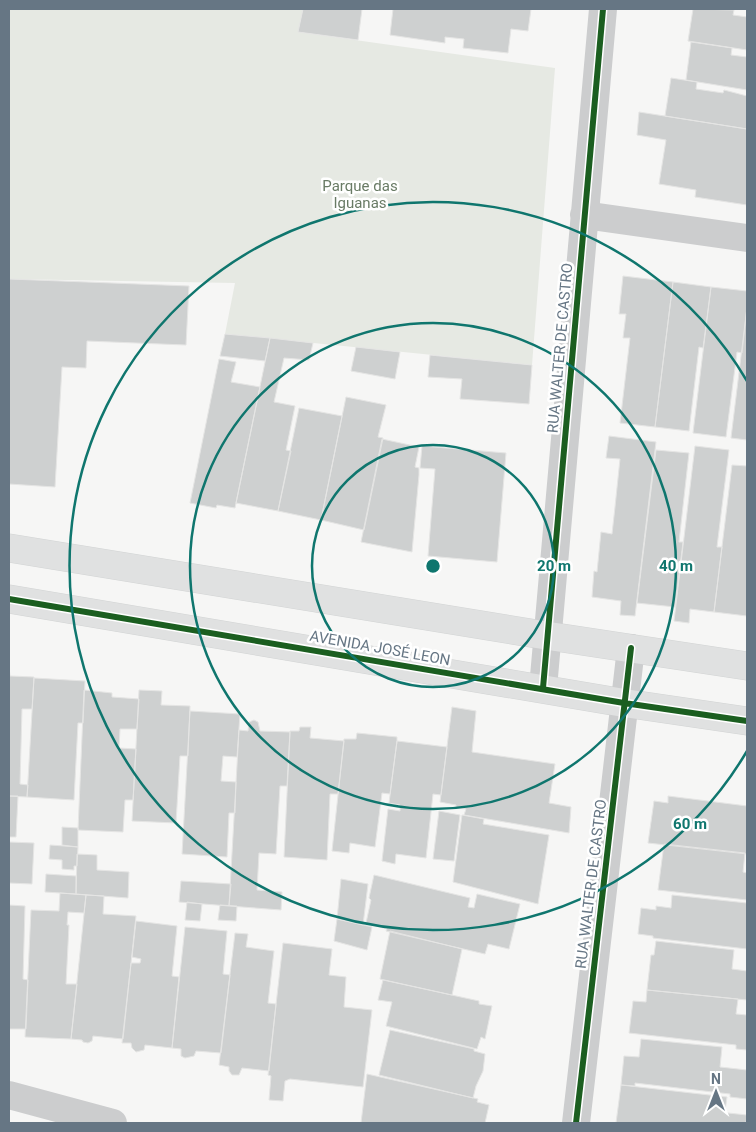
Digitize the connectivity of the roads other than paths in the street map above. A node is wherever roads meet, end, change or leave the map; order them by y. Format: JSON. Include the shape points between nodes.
{"nodes":[{"id":1,"x":603,"y":9,"type":"edge"},
{"id":2,"x":584,"y":215,"type":"junction"},
{"id":3,"x":747,"y":238,"type":"edge"},
{"id":4,"x":9,"y":548,"type":"edge"},
{"id":5,"x":9,"y":599,"type":"edge"},
{"id":6,"x":548,"y":636,"type":"junction"},
{"id":7,"x":631,"y":648,"type":"junction"},
{"id":8,"x":747,"y":666,"type":"edge"},
{"id":9,"x":543,"y":688,"type":"junction"},
{"id":10,"x":624,"y":703,"type":"junction"},
{"id":11,"x":747,"y":721,"type":"edge"},
{"id":12,"x":9,"y":1095,"type":"edge"},
{"id":13,"x":113,"y":1123,"type":"edge"},
{"id":14,"x":576,"y":1123,"type":"edge"}],
"edges":[{"from":1,"to":2,"type":"street","name":"RUA WALTER DE CASTRO"},
{"from":2,"to":3,"type":"street"},
{"from":2,"to":6,"type":"street","name":"RUA WALTER DE CASTRO"},
{"from":4,"to":6,"type":"main road"},
{"from":5,"to":9,"type":"main road","name":"AVENIDA JOSÉ LEON"},
{"from":6,"to":7,"type":"main road"},
{"from":6,"to":9,"type":"street","name":"RUA WALTER DE CASTRO"},
{"from":7,"to":8,"type":"main road"},
{"from":7,"to":10,"type":"street","name":"RUA WALTER DE CASTRO"},
{"from":9,"to":10,"type":"main road","name":"AVENIDA JOSÉ LEON"},
{"from":10,"to":11,"type":"main road","name":"AVENIDA JOSÉ LEON"},
{"from":10,"to":14,"type":"street","name":"RUA WALTER DE CASTRO"},
{"from":12,"to":13,"type":"street"}]}
